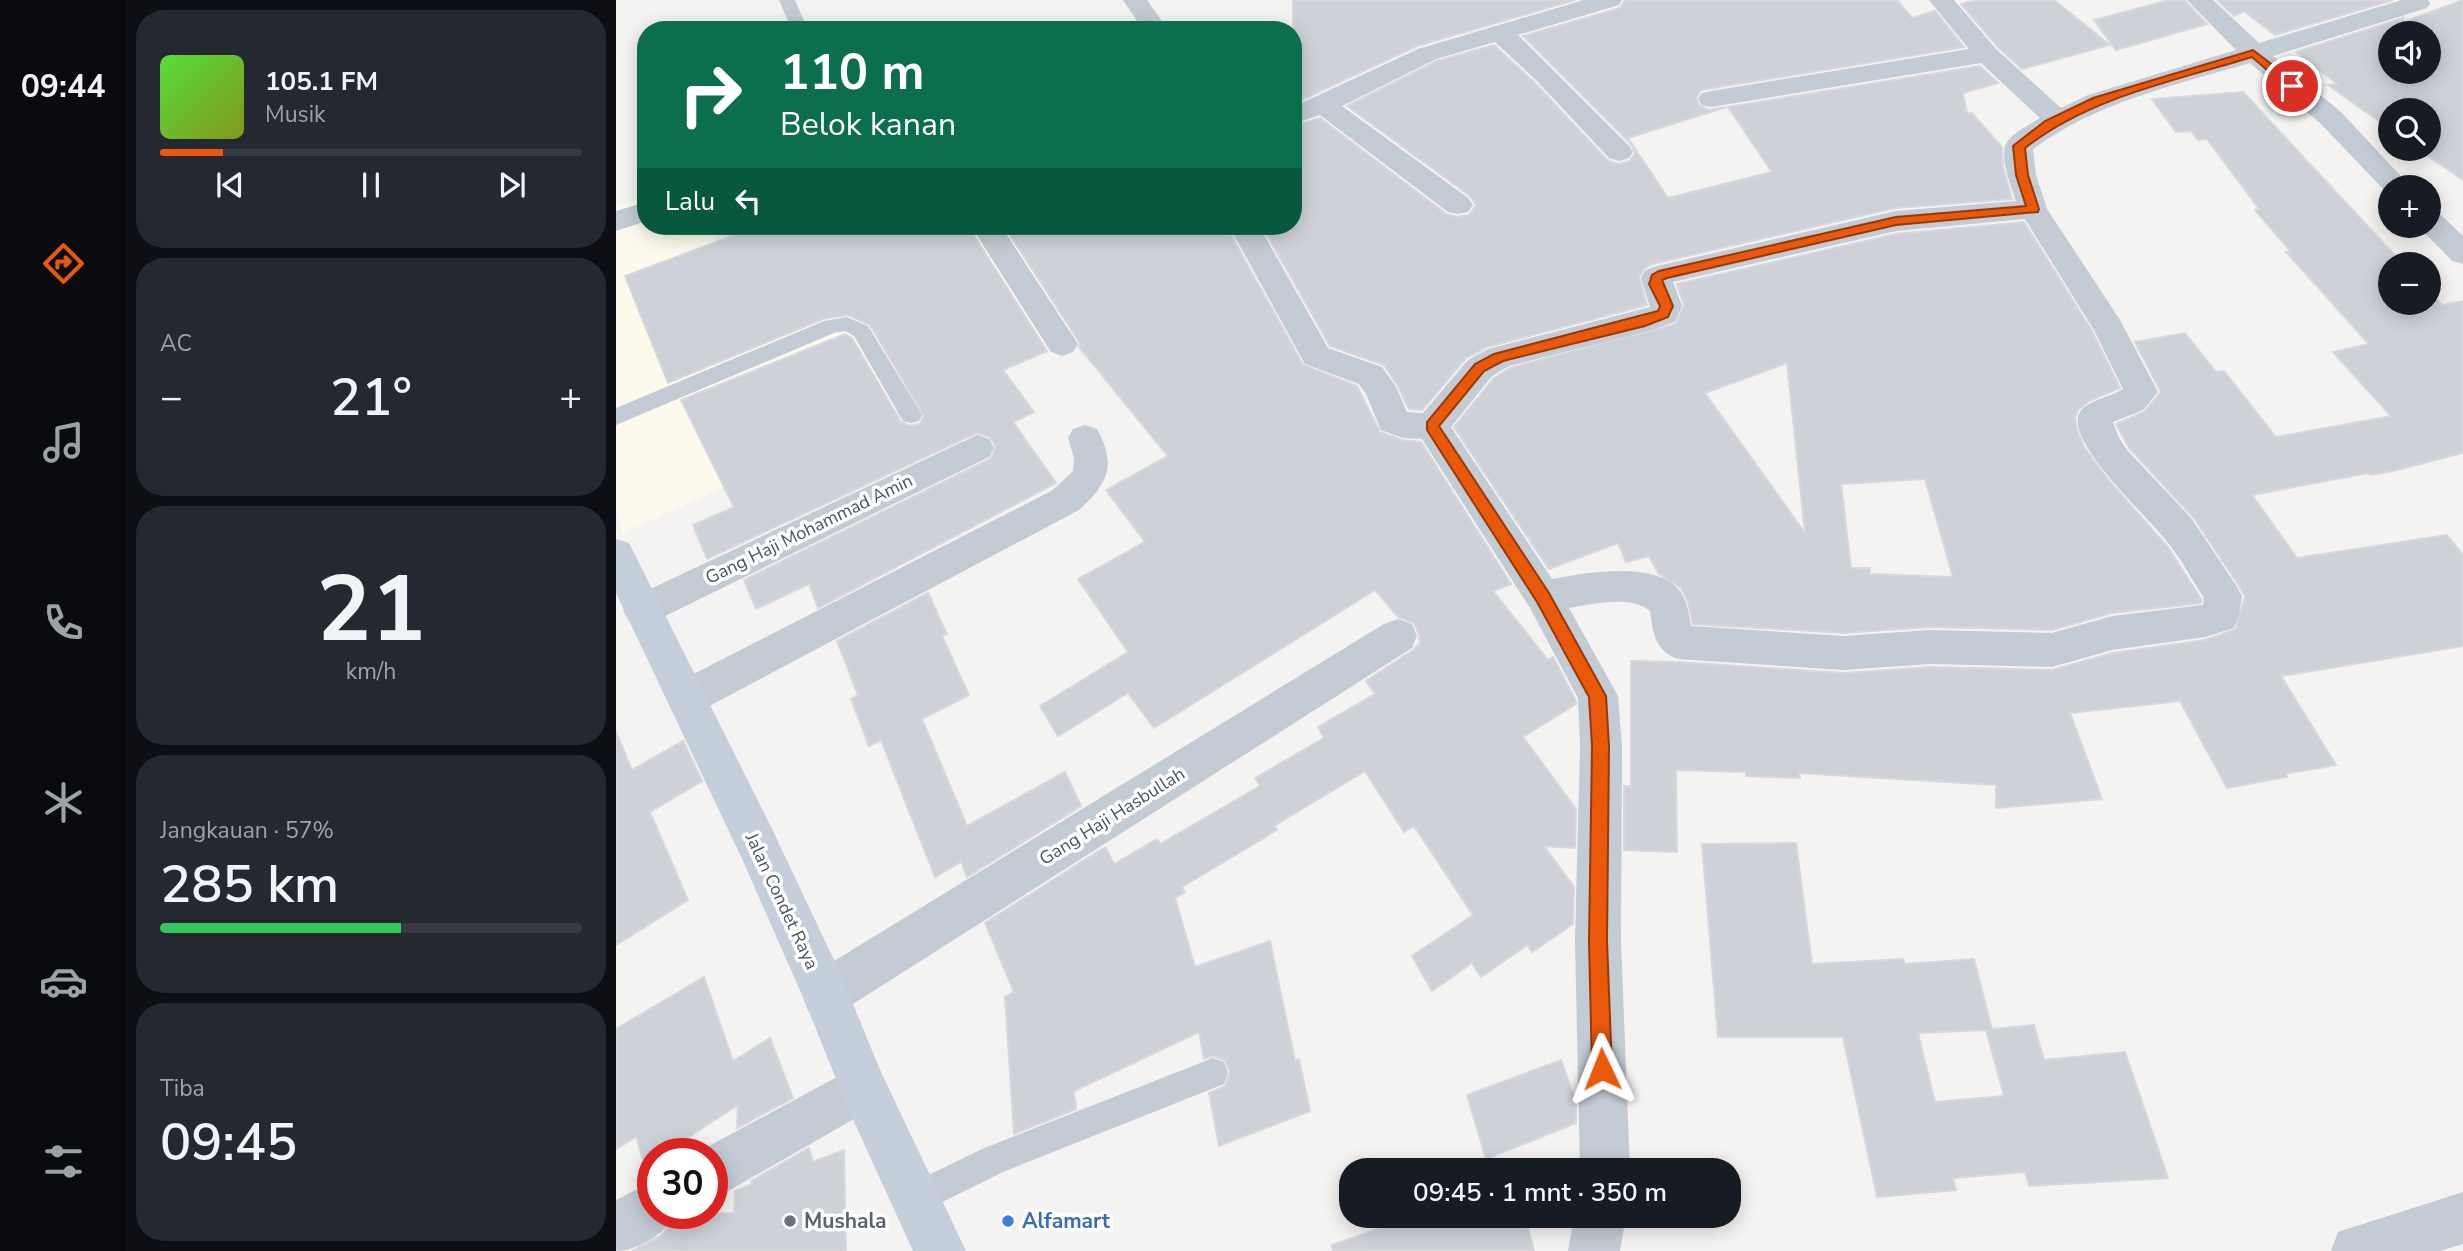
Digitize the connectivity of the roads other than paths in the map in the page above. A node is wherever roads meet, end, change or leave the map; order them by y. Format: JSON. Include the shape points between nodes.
{"nodes":[{"id":1,"x":787,"y":0,"type":"edge"},
{"id":2,"x":1135,"y":0,"type":"edge"},
{"id":3,"x":1611,"y":0,"type":"edge"},
{"id":4,"x":1941,"y":0,"type":"edge"},
{"id":5,"x":2199,"y":0,"type":"edge"},
{"id":6,"x":2418,"y":3,"type":"dead end"},
{"id":7,"x":796,"y":21,"type":"edge"},
{"id":8,"x":1150,"y":21,"type":"edge"},
{"id":9,"x":1499,"y":32,"type":"junction"},
{"id":10,"x":2253,"y":53,"type":"junction"},
{"id":11,"x":1987,"y":54,"type":"junction"},
{"id":12,"x":1711,"y":99,"type":"dead end"},
{"id":13,"x":1323,"y":105,"type":"junction"},
{"id":14,"x":1302,"y":113,"type":"edge"},
{"id":15,"x":2057,"y":119,"type":"junction"},
{"id":16,"x":1619,"y":152,"type":"dead end"},
{"id":17,"x":2386,"y":175,"type":"edge"},
{"id":18,"x":1458,"y":205,"type":"dead end"},
{"id":19,"x":2033,"y":209,"type":"junction"},
{"id":20,"x":637,"y":214,"type":"edge"},
{"id":21,"x":616,"y":221,"type":"edge"},
{"id":22,"x":2441,"y":232,"type":"edge"},
{"id":23,"x":992,"y":235,"type":"edge"},
{"id":24,"x":1249,"y":235,"type":"edge"},
{"id":25,"x":2463,"y":254,"type":"edge"},
{"id":26,"x":1062,"y":344,"type":"dead end"},
{"id":27,"x":911,"y":415,"type":"dead end"},
{"id":28,"x":616,"y":417,"type":"edge"},
{"id":29,"x":1432,"y":426,"type":"junction"},
{"id":30,"x":1085,"y":438,"type":"dead end"},
{"id":31,"x":977,"y":448,"type":"dead end"},
{"id":32,"x":626,"y":588,"type":"edge"},
{"id":33,"x":1543,"y":597,"type":"junction"},
{"id":34,"x":1398,"y":636,"type":"dead end"},
{"id":35,"x":686,"y":698,"type":"junction"},
{"id":36,"x":825,"y":994,"type":"junction"},
{"id":37,"x":1213,"y":1073,"type":"dead end"},
{"id":38,"x":863,"y":1087,"type":"junction"},
{"id":39,"x":1605,"y":1158,"type":"edge"},
{"id":40,"x":728,"y":1163,"type":"edge"},
{"id":41,"x":916,"y":1199,"type":"junction"},
{"id":42,"x":637,"y":1216,"type":"edge"},
{"id":43,"x":2463,"y":1218,"type":"edge"},
{"id":44,"x":616,"y":1228,"type":"edge"},
{"id":45,"x":1598,"y":1228,"type":"edge"},
{"id":46,"x":940,"y":1251,"type":"edge"},
{"id":47,"x":1594,"y":1251,"type":"edge"},
{"id":48,"x":2357,"y":1251,"type":"edge"}],
"edges":[{"from":1,"to":7,"type":"lane"},
{"from":2,"to":8,"type":"street"},
{"from":3,"to":9,"type":"street"},
{"from":4,"to":11,"type":"street"},
{"from":5,"to":10,"type":"street"},
{"from":6,"to":10,"type":"street"},
{"from":9,"to":13,"type":"street","via":[[1427,54]]},
{"from":9,"to":16,"type":"street","via":[[1529,56]]},
{"from":10,"to":15,"type":"street","via":[[2097,101]]},
{"from":10,"to":17,"type":"street","via":[[2331,118]]},
{"from":11,"to":12,"type":"street"},
{"from":11,"to":15,"type":"street"},
{"from":13,"to":14,"type":"street"},
{"from":13,"to":18,"type":"street"},
{"from":15,"to":19,"type":"street","via":[[2019,146]]},
{"from":19,"to":29,"type":"street","via":[[1896,221],[1664,274],[1656,278],[1656,284],[1666,306],[1664,314],[1499,357],[1480,368]]},
{"from":19,"to":33,"type":"street","via":[[2109,328],[2141,392],[2135,401],[2095,416],[2100,435],[2186,540],[2223,596],[2220,616],[2112,634],[2052,650],[1930,647],[1844,653],[1678,642],[1667,604],[1659,595],[1634,588],[1604,586]]},
{"from":20,"to":21,"type":"street"},
{"from":22,"to":25,"type":"street"},
{"from":23,"to":26,"type":"street"},
{"from":24,"to":29,"type":"street","via":[[1317,356],[1373,377],[1393,421]]},
{"from":27,"to":28,"type":"lane","via":[[861,331],[847,324],[831,326]]},
{"from":29,"to":33,"type":"street"},
{"from":30,"to":35,"type":"street","via":[[1093,469],[1085,484],[1066,500]]},
{"from":31,"to":32,"type":"street","name":"Gang Haji Mohammad Amin"},
{"from":32,"to":35,"type":"street","name":"Jalan Condet Raya"},
{"from":33,"to":39,"type":"street","via":[[1598,696],[1598,941]]},
{"from":34,"to":36,"type":"street","name":"Gang Haji Hasbullah"},
{"from":35,"to":36,"type":"street","name":"Jalan Condet Raya"},
{"from":36,"to":38,"type":"street","name":"Jalan Condet Raya"},
{"from":37,"to":41,"type":"lane","via":[[993,1160]]},
{"from":38,"to":40,"type":"street"},
{"from":38,"to":41,"type":"street","name":"Jalan Condet Raya"},
{"from":41,"to":46,"type":"street","name":"Jalan Condet Raya"},
{"from":42,"to":44,"type":"street"},
{"from":43,"to":48,"type":"street"},
{"from":45,"to":47,"type":"street"}]}
